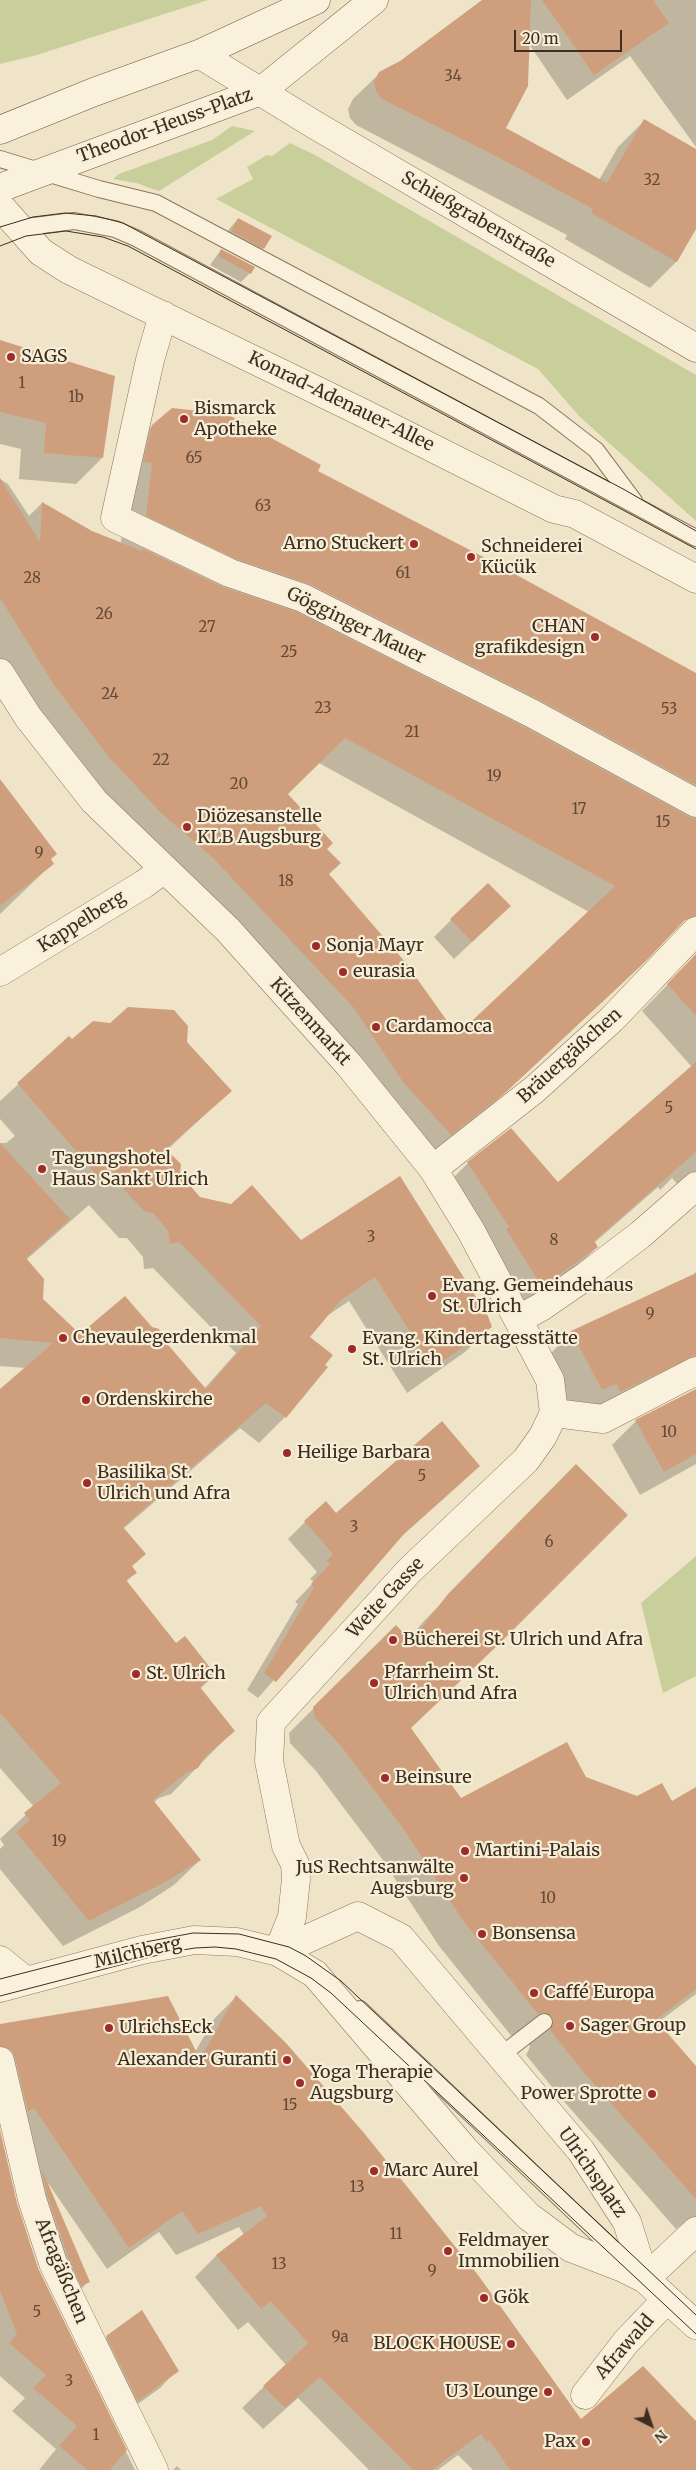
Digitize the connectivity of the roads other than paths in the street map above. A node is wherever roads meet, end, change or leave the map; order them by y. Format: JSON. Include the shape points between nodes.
{"nodes":[{"id":1,"x":316,"y":0,"type":"edge"},
{"id":2,"x":374,"y":0,"type":"edge"},
{"id":3,"x":199,"y":54,"type":"junction"},
{"id":4,"x":261,"y":91,"type":"junction"},
{"id":5,"x":0,"y":130,"type":"edge"},
{"id":6,"x":0,"y":159,"type":"edge"},
{"id":7,"x":42,"y":172,"type":"junction"},
{"id":8,"x":0,"y":188,"type":"edge"},
{"id":9,"x":0,"y":206,"type":"edge"},
{"id":10,"x":18,"y":228,"type":"junction"},
{"id":11,"x":163,"y":315,"type":"junction"},
{"id":12,"x":696,"y":348,"type":"edge"},
{"id":13,"x":636,"y":505,"type":"junction"},
{"id":14,"x":696,"y":538,"type":"edge"},
{"id":15,"x":696,"y":579,"type":"edge"},
{"id":16,"x":0,"y":673,"type":"edge"},
{"id":17,"x":696,"y":803,"type":"edge"},
{"id":18,"x":163,"y":870,"type":"junction"},
{"id":19,"x":696,"y":931,"type":"edge"},
{"id":20,"x":0,"y":972,"type":"edge"},
{"id":21,"x":433,"y":1169,"type":"junction"},
{"id":22,"x":696,"y":1186,"type":"edge"},
{"id":23,"x":519,"y":1319,"type":"junction"},
{"id":24,"x":696,"y":1371,"type":"edge"},
{"id":25,"x":554,"y":1414,"type":"junction"},
{"id":26,"x":278,"y":1952,"type":"junction"},
{"id":27,"x":0,"y":1960,"type":"edge"},
{"id":28,"x":26,"y":1981,"type":"junction"},
{"id":29,"x":0,"y":1988,"type":"edge"},
{"id":30,"x":544,"y":2022,"type":"dead end"},
{"id":31,"x":500,"y":2056,"type":"junction"},
{"id":32,"x":0,"y":2061,"type":"edge"},
{"id":33,"x":696,"y":2231,"type":"edge"},
{"id":34,"x":645,"y":2279,"type":"junction"},
{"id":35,"x":667,"y":2299,"type":"junction"},
{"id":36,"x":696,"y":2325,"type":"edge"},
{"id":37,"x":578,"y":2401,"type":"dead end"},
{"id":38,"x":154,"y":2470,"type":"edge"}],
"edges":[{"from":1,"to":3,"type":"street"},
{"from":2,"to":4,"type":"street"},
{"from":3,"to":4,"type":"street","name":"Theodor-Heuss-Platz"},
{"from":3,"to":5,"type":"street"},
{"from":4,"to":7,"type":"street","name":"Theodor-Heuss-Platz"},
{"from":4,"to":12,"type":"street","name":"Schießgrabenstraße"},
{"from":6,"to":7,"type":"lane"},
{"from":7,"to":8,"type":"street","name":"Theodor-Heuss-Platz"},
{"from":7,"to":13,"type":"lane","via":[[156,203],[539,406],[596,450]]},
{"from":9,"to":10,"type":"street","name":"Konrad-Adenauer-Allee"},
{"from":10,"to":11,"type":"street","name":"Konrad-Adenauer-Allee","via":[[46,256],[69,270]]},
{"from":10,"to":13,"type":"lane","via":[[74,221],[115,229],[136,238]]},
{"from":11,"to":15,"type":"street","name":"Konrad-Adenauer-Allee","via":[[554,509],[575,514]]},
{"from":11,"to":17,"type":"street","name":"Gögginger Mauer","via":[[115,518],[230,573],[303,598],[533,714]]},
{"from":13,"to":14,"type":"lane"},
{"from":16,"to":18,"type":"street","name":"Kitzenmarkt","via":[[28,717],[94,801]]},
{"from":18,"to":20,"type":"street","name":"Kappelberg"},
{"from":18,"to":21,"type":"street","name":"Kitzenmarkt","via":[[228,930],[348,1065]]},
{"from":19,"to":21,"type":"street","name":"Bräuergäßchen","via":[[598,1032],[535,1089]]},
{"from":21,"to":23,"type":"street","name":"Kitzenmarkt"},
{"from":22,"to":23,"type":"street","via":[[586,1276]]},
{"from":23,"to":25,"type":"street","name":"Kitzenmarkt","via":[[550,1380]]},
{"from":24,"to":25,"type":"street","via":[[603,1419]]},
{"from":25,"to":26,"type":"street","name":"Weite Gasse","via":[[526,1460],[408,1571],[271,1722],[268,1761],[296,1879],[292,1917]]},
{"from":26,"to":28,"type":"street","name":"Milchberg","via":[[238,1942],[194,1940],[142,1950]]},
{"from":26,"to":31,"type":"street","name":"Ulrichsplatz","via":[[358,1916],[401,1938]]},
{"from":26,"to":34,"type":"street","via":[[315,1974],[465,2150],[528,2216],[571,2248]]},
{"from":27,"to":28,"type":"street"},
{"from":28,"to":29,"type":"street","name":"Milchberg"},
{"from":30,"to":31,"type":"lane"},
{"from":31,"to":34,"type":"street","name":"Ulrichsplatz","via":[[581,2151],[622,2214]]},
{"from":32,"to":38,"type":"street","name":"Afragäßchen","via":[[32,2199],[53,2263]]},
{"from":33,"to":34,"type":"street"},
{"from":34,"to":35,"type":"street"},
{"from":35,"to":36,"type":"street"},
{"from":35,"to":37,"type":"street","name":"Afrawald","via":[[626,2342]]}]}
